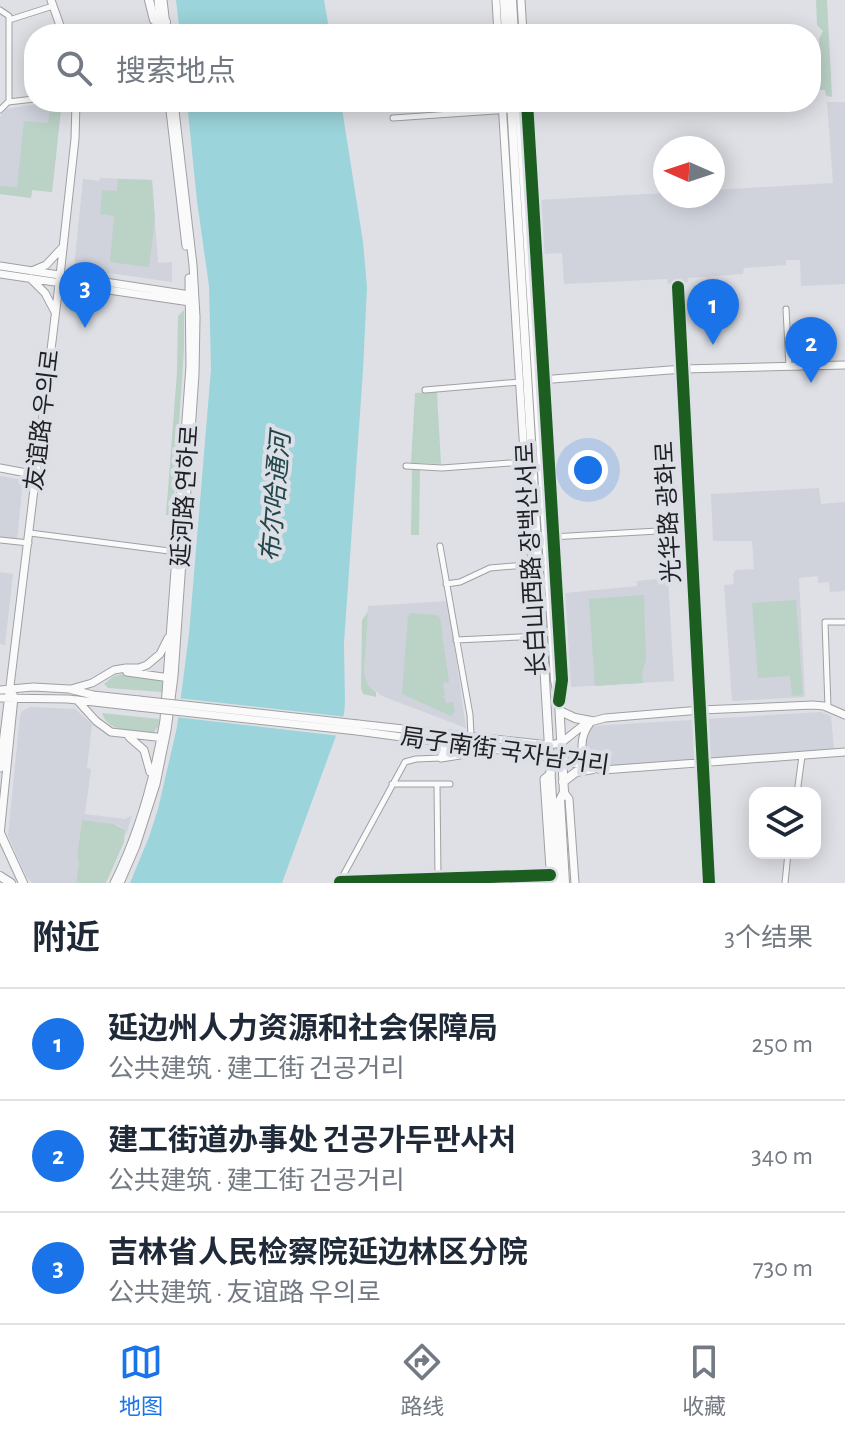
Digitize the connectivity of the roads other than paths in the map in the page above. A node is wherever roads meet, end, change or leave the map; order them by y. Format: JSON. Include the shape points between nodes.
{"nodes":[{"id":1,"x":149,"y":0,"type":"edge"},
{"id":2,"x":161,"y":0,"type":"edge"},
{"id":3,"x":496,"y":0,"type":"edge"},
{"id":4,"x":504,"y":0,"type":"edge"},
{"id":5,"x":512,"y":0,"type":"edge"},
{"id":6,"x":521,"y":0,"type":"edge"},
{"id":7,"x":52,"y":3,"type":"edge"},
{"id":8,"x":0,"y":10,"type":"edge"},
{"id":9,"x":9,"y":20,"type":"junction"},
{"id":10,"x":163,"y":22,"type":"joint"},
{"id":11,"x":59,"y":24,"type":"edge"},
{"id":12,"x":497,"y":24,"type":"edge"},
{"id":13,"x":505,"y":24,"type":"edge"},
{"id":14,"x":513,"y":24,"type":"edge"},
{"id":15,"x":522,"y":24,"type":"edge"},
{"id":16,"x":24,"y":100,"type":"edge"},
{"id":17,"x":9,"y":102,"type":"junction"},
{"id":18,"x":0,"y":110,"type":"edge"},
{"id":19,"x":76,"y":112,"type":"edge"},
{"id":20,"x":173,"y":112,"type":"edge"},
{"id":21,"x":450,"y":112,"type":"edge"},
{"id":22,"x":508,"y":112,"type":"edge"},
{"id":23,"x":519,"y":112,"type":"edge"},
{"id":24,"x":527,"y":112,"type":"edge"},
{"id":25,"x":393,"y":118,"type":"dead end"},
{"id":26,"x":63,"y":246,"type":"junction"},
{"id":27,"x":0,"y":266,"type":"edge"},
{"id":28,"x":0,"y":274,"type":"edge"},
{"id":29,"x":31,"y":275,"type":"junction"},
{"id":30,"x":60,"y":280,"type":"junction"},
{"id":31,"x":678,"y":287,"type":"dead end"},
{"id":32,"x":192,"y":299,"type":"junction"},
{"id":33,"x":786,"y":309,"type":"dead end"},
{"id":34,"x":55,"y":314,"type":"junction"},
{"id":35,"x":845,"y":365,"type":"edge"},
{"id":36,"x":789,"y":366,"type":"junction"},
{"id":37,"x":683,"y":369,"type":"junction"},
{"id":38,"x":532,"y":381,"type":"junction"},
{"id":39,"x":425,"y":390,"type":"dead end"},
{"id":40,"x":529,"y":462,"type":"junction"},
{"id":41,"x":406,"y":466,"type":"dead end"},
{"id":42,"x":0,"y":468,"type":"edge"},
{"id":43,"x":37,"y":475,"type":"junction"},
{"id":44,"x":658,"y":531,"type":"dead end"},
{"id":45,"x":30,"y":533,"type":"junction"},
{"id":46,"x":529,"y":533,"type":"junction"},
{"id":47,"x":549,"y":537,"type":"junction"},
{"id":48,"x":0,"y":540,"type":"edge"},
{"id":49,"x":29,"y":543,"type":"junction"},
{"id":50,"x":440,"y":546,"type":"dead end"},
{"id":51,"x":538,"y":546,"type":"junction"},
{"id":52,"x":177,"y":552,"type":"junction"},
{"id":53,"x":535,"y":564,"type":"junction"},
{"id":54,"x":446,"y":584,"type":"junction"},
{"id":55,"x":845,"y":622,"type":"edge"},
{"id":56,"x":171,"y":632,"type":"junction"},
{"id":57,"x":544,"y":636,"type":"junction"},
{"id":58,"x":456,"y":640,"type":"junction"},
{"id":59,"x":132,"y":668,"type":"junction"},
{"id":60,"x":171,"y":677,"type":"junction"},
{"id":61,"x":69,"y":689,"type":"junction"},
{"id":62,"x":0,"y":690,"type":"edge"},
{"id":63,"x":8,"y":696,"type":"edge"},
{"id":64,"x":93,"y":699,"type":"junction"},
{"id":65,"x":77,"y":700,"type":"junction"},
{"id":66,"x":559,"y":706,"type":"junction"},
{"id":67,"x":701,"y":710,"type":"junction"},
{"id":68,"x":832,"y":710,"type":"junction"},
{"id":69,"x":3,"y":714,"type":"edge"},
{"id":70,"x":845,"y":718,"type":"edge"},
{"id":71,"x":591,"y":721,"type":"junction"},
{"id":72,"x":357,"y":728,"type":"junction"},
{"id":73,"x":125,"y":735,"type":"junction"},
{"id":74,"x":163,"y":737,"type":"junction"},
{"id":75,"x":471,"y":737,"type":"junction"},
{"id":76,"x":442,"y":741,"type":"junction"},
{"id":77,"x":561,"y":743,"type":"junction"},
{"id":78,"x":549,"y":745,"type":"junction"},
{"id":79,"x":845,"y":745,"type":"edge"},
{"id":80,"x":476,"y":746,"type":"junction"},
{"id":81,"x":845,"y":752,"type":"edge"},
{"id":82,"x":834,"y":753,"type":"junction"},
{"id":83,"x":802,"y":756,"type":"junction"},
{"id":84,"x":441,"y":758,"type":"junction"},
{"id":85,"x":551,"y":758,"type":"junction"},
{"id":86,"x":562,"y":760,"type":"junction"},
{"id":87,"x":703,"y":762,"type":"junction"},
{"id":88,"x":0,"y":768,"type":"edge"},
{"id":89,"x":593,"y":769,"type":"junction"},
{"id":90,"x":551,"y":773,"type":"junction"},
{"id":91,"x":151,"y":778,"type":"junction"},
{"id":92,"x":392,"y":784,"type":"junction"},
{"id":93,"x":437,"y":784,"type":"junction"},
{"id":94,"x":450,"y":784,"type":"dead end"},
{"id":95,"x":563,"y":787,"type":"junction"},
{"id":96,"x":798,"y":787,"type":"edge"},
{"id":97,"x":0,"y":834,"type":"edge"},
{"id":98,"x":787,"y":859,"type":"edge"},
{"id":99,"x":0,"y":876,"type":"edge"},
{"id":100,"x":438,"y":878,"type":"junction"},
{"id":101,"x":550,"y":879,"type":"edge"},
{"id":102,"x":340,"y":882,"type":"edge"},
{"id":103,"x":11,"y":883,"type":"edge"},
{"id":104,"x":23,"y":883,"type":"edge"},
{"id":105,"x":117,"y":883,"type":"edge"},
{"id":106,"x":557,"y":883,"type":"edge"},
{"id":107,"x":565,"y":883,"type":"edge"},
{"id":108,"x":575,"y":883,"type":"edge"},
{"id":109,"x":709,"y":883,"type":"edge"},
{"id":110,"x":785,"y":883,"type":"edge"}],
"edges":[{"from":1,"to":10,"type":"main road","via":[[152,17]]},
{"from":2,"to":10,"type":"main road"},
{"from":3,"to":12,"type":"main road"},
{"from":4,"to":13,"type":"main road"},
{"from":5,"to":14,"type":"main road"},
{"from":6,"to":15,"type":"main road"},
{"from":7,"to":9,"type":"street"},
{"from":7,"to":11,"type":"main road"},
{"from":8,"to":9,"type":"street"},
{"from":9,"to":17,"type":"street"},
{"from":16,"to":17,"type":"street"},
{"from":17,"to":18,"type":"street"},
{"from":19,"to":26,"type":"main road","name":"友谊路 우의로"},
{"from":20,"to":32,"type":"main road","name":"延河路 연하로"},
{"from":21,"to":25,"type":"street"},
{"from":22,"to":38,"type":"main road","name":"长白山西路 장백산서로"},
{"from":23,"to":38,"type":"main road","name":"长白山西路 장백산서로"},
{"from":24,"to":38,"type":"main road","name":"长白山西路 장백산서로"},
{"from":26,"to":29,"type":"main road"},
{"from":26,"to":30,"type":"main road","name":"友谊路 우의로"},
{"from":27,"to":29,"type":"main road"},
{"from":28,"to":29,"type":"main road"},
{"from":29,"to":30,"type":"main road"},
{"from":29,"to":34,"type":"main road"},
{"from":30,"to":32,"type":"main road"},
{"from":30,"to":34,"type":"main road","name":"友谊路 우의로"},
{"from":31,"to":37,"type":"main road","name":"光华路 광화로"},
{"from":32,"to":52,"type":"main road","name":"延河路 연하로"},
{"from":32,"to":60,"type":"main road","name":"延河路 연하로","via":[[195,374]]},
{"from":33,"to":36,"type":"street"},
{"from":34,"to":43,"type":"main road","name":"友谊路 우의로"},
{"from":35,"to":36,"type":"main road"},
{"from":36,"to":37,"type":"main road"},
{"from":37,"to":38,"type":"main road"},
{"from":37,"to":67,"type":"main road","name":"光华路 광화로"},
{"from":38,"to":39,"type":"street"},
{"from":38,"to":40,"type":"main road","name":"长白山西路 장백산서로"},
{"from":38,"to":47,"type":"main road","name":"长白山西路 장백산서로"},
{"from":40,"to":41,"type":"street"},
{"from":40,"to":46,"type":"main road","name":"长白山西路 장백산서로"},
{"from":40,"to":51,"type":"main road","name":"长白山西路 장백산서로"},
{"from":42,"to":43,"type":"main road"},
{"from":43,"to":45,"type":"main road","name":"友谊路 우의로"},
{"from":44,"to":47,"type":"street"},
{"from":45,"to":49,"type":"main road","name":"友谊路 우의로"},
{"from":45,"to":52,"type":"street"},
{"from":46,"to":51,"type":"main road"},
{"from":46,"to":53,"type":"street"},
{"from":47,"to":66,"type":"main road","name":"长白山西路 장백산서로"},
{"from":48,"to":49,"type":"street"},
{"from":49,"to":63,"type":"main road","name":"友谊路 우의로"},
{"from":50,"to":54,"type":"street"},
{"from":51,"to":53,"type":"main road","name":"长白山西路 장백산서로"},
{"from":52,"to":56,"type":"main road","name":"延河路 연하로"},
{"from":53,"to":54,"type":"street","via":[[490,568]]},
{"from":53,"to":57,"type":"main road","name":"长白山西路 장백산서로"},
{"from":54,"to":58,"type":"street"},
{"from":55,"to":68,"type":"street","via":[[825,622]]},
{"from":56,"to":59,"type":"main road","via":[[154,660]]},
{"from":56,"to":60,"type":"main road","name":"延河路 연하로"},
{"from":57,"to":58,"type":"street"},
{"from":57,"to":78,"type":"main road","name":"长白山西路 장백산서로"},
{"from":58,"to":75,"type":"street"},
{"from":59,"to":60,"type":"main road"},
{"from":59,"to":61,"type":"main road"},
{"from":60,"to":64,"type":"main road","via":[[119,673],[94,686]]},
{"from":60,"to":74,"type":"main road","name":"延河路 연하로"},
{"from":61,"to":63,"type":"main road","via":[[33,687]]},
{"from":61,"to":64,"type":"main road"},
{"from":62,"to":63,"type":"main road"},
{"from":63,"to":65,"type":"main road"},
{"from":63,"to":69,"type":"main road","name":"友谊路 우의로"},
{"from":63,"to":97,"type":"main road","name":"友谊路 우의로"},
{"from":64,"to":65,"type":"main road"},
{"from":64,"to":72,"type":"main road","bridge":true},
{"from":64,"to":74,"type":"main road","via":[[95,712],[112,729]]},
{"from":65,"to":73,"type":"main road","via":[[103,727]]},
{"from":66,"to":71,"type":"main road","via":[[575,718]]},
{"from":66,"to":77,"type":"main road","name":"长白山西路 장백산서로"},
{"from":67,"to":68,"type":"main road","name":"局子南街 국자남거리","via":[[813,705]]},
{"from":67,"to":71,"type":"main road","name":"局子南街 국자남거리"},
{"from":67,"to":87,"type":"main road","name":"光华路 광화로"},
{"from":68,"to":70,"type":"main road","name":"局子南街 국자남거리"},
{"from":69,"to":88,"type":"main road","name":"友谊路 우의로"},
{"from":71,"to":77,"type":"main road","name":"局子南街 국자남거리"},
{"from":71,"to":89,"type":"main road","via":[[581,748]]},
{"from":72,"to":75,"type":"main road","name":"局子南街 국자남거리"},
{"from":72,"to":76,"type":"main road","name":"局子南街 국자남거리"},
{"from":73,"to":74,"type":"main road"},
{"from":73,"to":91,"type":"main road","via":[[144,750]]},
{"from":74,"to":91,"type":"main road","name":"延河路 연하로"},
{"from":74,"to":105,"type":"main road","name":"延河路 연하로","via":[[148,812]]},
{"from":75,"to":78,"type":"main road","name":"局子南街 국자남거리"},
{"from":76,"to":80,"type":"main road","name":"局子南街 국자남거리"},
{"from":76,"to":84,"type":"main road"},
{"from":77,"to":78,"type":"main road","name":"局子南街 국자남거리"},
{"from":77,"to":86,"type":"main road","name":"长白山西路 장백산서로"},
{"from":78,"to":85,"type":"main road","name":"长白山西路 장백산서로"},
{"from":79,"to":82,"type":"main road"},
{"from":80,"to":84,"type":"main road"},
{"from":80,"to":85,"type":"main road","name":"局子南街 국자남거리"},
{"from":81,"to":82,"type":"main road","name":"局子南街 국자남거리"},
{"from":82,"to":83,"type":"main road","name":"局子南街 국자남거리"},
{"from":83,"to":87,"type":"main road","name":"局子南街 국자남거리"},
{"from":83,"to":96,"type":"street"},
{"from":84,"to":92,"type":"street","via":[[405,762]]},
{"from":85,"to":86,"type":"main road","name":"局子南街 국자남거리"},
{"from":85,"to":90,"type":"main road","name":"长白山西路 장백산서로"},
{"from":86,"to":89,"type":"main road","name":"局子南街 국자남거리"},
{"from":86,"to":95,"type":"main road","name":"长白山西路 장백산서로"},
{"from":87,"to":89,"type":"main road","name":"局子南街 국자남거리"},
{"from":87,"to":109,"type":"main road","name":"光华路 광화로"},
{"from":89,"to":95,"type":"main road","via":[[576,772]]},
{"from":90,"to":101,"type":"main road","name":"长白山西路 장백산서로","via":[[544,779]]},
{"from":90,"to":106,"type":"main road","name":"长白山西路 장백산서로"},
{"from":91,"to":105,"type":"main road","name":"延河路 연하로"},
{"from":92,"to":93,"type":"street"},
{"from":92,"to":102,"type":"street"},
{"from":93,"to":94,"type":"street"},
{"from":93,"to":100,"type":"street"},
{"from":95,"to":107,"type":"main road","name":"长白山西路 장백산서로"},
{"from":95,"to":108,"type":"main road","name":"长白山西路 장백산서로","via":[[569,799]]},
{"from":97,"to":104,"type":"main road"},
{"from":98,"to":110,"type":"street"},
{"from":99,"to":103,"type":"main road"},
{"from":100,"to":101,"type":"street"},
{"from":100,"to":102,"type":"street"}]}
